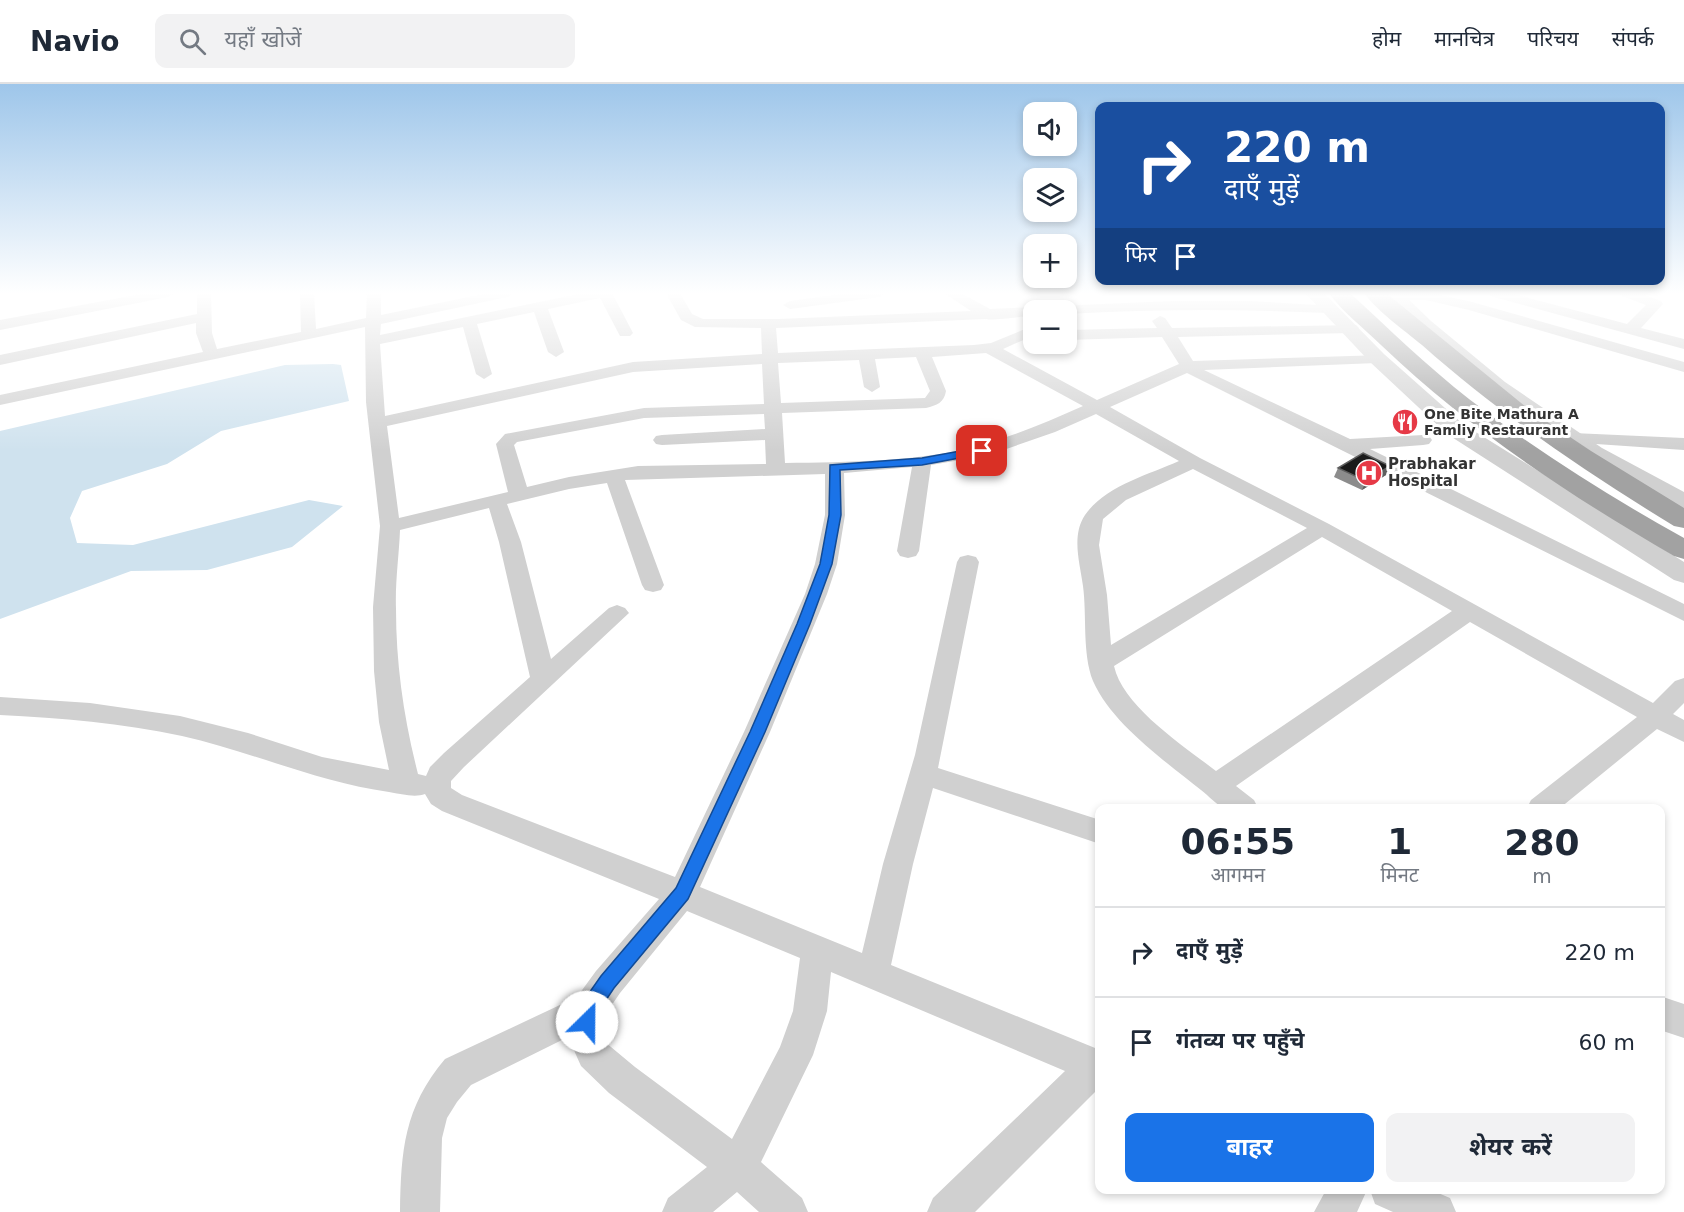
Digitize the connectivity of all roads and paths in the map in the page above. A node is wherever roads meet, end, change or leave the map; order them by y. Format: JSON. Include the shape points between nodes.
{"nodes":[{"id":1,"x":68,"y":346,"type":"edge"},
{"id":2,"x":208,"y":346,"type":"edge"},
{"id":3,"x":250,"y":346,"type":"edge"},
{"id":4,"x":373,"y":346,"type":"edge"},
{"id":5,"x":476,"y":346,"type":"edge"},
{"id":6,"x":554,"y":346,"type":"edge"},
{"id":7,"x":769,"y":346,"type":"edge"},
{"id":8,"x":997,"y":346,"type":"edge"},
{"id":9,"x":1176,"y":346,"type":"edge"},
{"id":10,"x":1366,"y":346,"type":"edge"},
{"id":11,"x":1389,"y":346,"type":"edge"},
{"id":12,"x":1439,"y":346,"type":"edge"},
{"id":13,"x":1449,"y":346,"type":"edge"},
{"id":14,"x":1610,"y":346,"type":"edge"},
{"id":15,"x":990,"y":348,"type":"junction"},
{"id":16,"x":556,"y":352,"type":"dead end"},
{"id":17,"x":922,"y":353,"type":"junction"},
{"id":18,"x":211,"y":354,"type":"junction"},
{"id":19,"x":866,"y":356,"type":"junction"},
{"id":20,"x":769,"y":358,"type":"junction"},
{"id":21,"x":1377,"y":358,"type":"junction"},
{"id":22,"x":0,"y":360,"type":"edge"},
{"id":23,"x":1188,"y":366,"type":"junction"},
{"id":24,"x":1684,"y":367,"type":"edge"},
{"id":25,"x":484,"y":374,"type":"dead end"},
{"id":26,"x":872,"y":387,"type":"dead end"},
{"id":27,"x":0,"y":400,"type":"edge"},
{"id":28,"x":1098,"y":406,"type":"junction"},
{"id":29,"x":772,"y":408,"type":"junction"},
{"id":30,"x":378,"y":423,"type":"junction"},
{"id":31,"x":773,"y":434,"type":"junction"},
{"id":32,"x":1573,"y":438,"type":"junction"},
{"id":33,"x":662,"y":440,"type":"dead end"},
{"id":34,"x":1423,"y":440,"type":"dead end"},
{"id":35,"x":1684,"y":444,"type":"edge"},
{"id":36,"x":1347,"y":445,"type":"junction"},
{"id":37,"x":922,"y":461,"type":"junction"},
{"id":38,"x":1193,"y":462,"type":"junction"},
{"id":39,"x":834,"y":468,"type":"junction"},
{"id":40,"x":776,"y":469,"type":"junction"},
{"id":41,"x":614,"y":475,"type":"junction"},
{"id":42,"x":1662,"y":490,"type":"junction"},
{"id":43,"x":519,"y":495,"type":"junction"},
{"id":44,"x":1684,"y":495,"type":"edge"},
{"id":45,"x":496,"y":500,"type":"junction"},
{"id":46,"x":1684,"y":502,"type":"edge"},
{"id":47,"x":1684,"y":520,"type":"edge"},
{"id":48,"x":390,"y":525,"type":"junction"},
{"id":49,"x":1322,"y":528,"type":"junction"},
{"id":50,"x":1684,"y":550,"type":"edge"},
{"id":51,"x":908,"y":551,"type":"dead end"},
{"id":52,"x":968,"y":562,"type":"dead end"},
{"id":53,"x":1684,"y":574,"type":"edge"},
{"id":54,"x":653,"y":585,"type":"dead end"},
{"id":55,"x":1470,"y":611,"type":"junction"},
{"id":56,"x":616,"y":613,"type":"dead end"},
{"id":57,"x":1684,"y":613,"type":"edge"},
{"id":58,"x":1102,"y":662,"type":"junction"},
{"id":59,"x":543,"y":678,"type":"junction"},
{"id":60,"x":1684,"y":687,"type":"edge"},
{"id":61,"x":0,"y":706,"type":"edge"},
{"id":62,"x":1656,"y":716,"type":"junction"},
{"id":63,"x":1684,"y":732,"type":"edge"},
{"id":64,"x":922,"y":774,"type":"junction"},
{"id":65,"x":421,"y":785,"type":"junction"},
{"id":66,"x":1216,"y":786,"type":"junction"},
{"id":67,"x":1239,"y":804,"type":"edge"},
{"id":68,"x":1546,"y":804,"type":"edge"},
{"id":69,"x":1095,"y":830,"type":"edge"},
{"id":70,"x":682,"y":894,"type":"junction"},
{"id":71,"x":817,"y":950,"type":"junction"},
{"id":72,"x":873,"y":973,"type":"junction"},
{"id":73,"x":589,"y":1009,"type":"junction"},
{"id":74,"x":1665,"y":1015,"type":"edge"},
{"id":75,"x":1684,"y":1021,"type":"edge"},
{"id":76,"x":1095,"y":1066,"type":"edge"},
{"id":77,"x":1095,"y":1069,"type":"edge"},
{"id":78,"x":738,"y":1167,"type":"junction"},
{"id":79,"x":1345,"y":1194,"type":"edge"},
{"id":80,"x":420,"y":1212,"type":"edge"},
{"id":81,"x":682,"y":1212,"type":"edge"},
{"id":82,"x":788,"y":1212,"type":"edge"},
{"id":83,"x":947,"y":1212,"type":"edge"},
{"id":84,"x":1334,"y":1212,"type":"edge"}],
"edges":[{"from":1,"to":22,"type":"street"},
{"from":2,"to":18,"type":"street"},
{"from":3,"to":18,"type":"street"},
{"from":4,"to":30,"type":"street"},
{"from":5,"to":25,"type":"street"},
{"from":6,"to":16,"type":"street"},
{"from":7,"to":20,"type":"street"},
{"from":8,"to":15,"type":"street"},
{"from":9,"to":23,"type":"street"},
{"from":10,"to":21,"type":"street"},
{"from":11,"to":50,"type":"highway","via":[[1514,444]]},
{"from":12,"to":47,"type":"highway","via":[[1522,416]]},
{"from":13,"to":32,"type":"street","via":[[1498,386]]},
{"from":14,"to":24,"type":"street"},
{"from":15,"to":17,"type":"street"},
{"from":15,"to":28,"type":"street"},
{"from":17,"to":19,"type":"street"},
{"from":17,"to":29,"type":"street","via":[[938,391],[934,401]]},
{"from":18,"to":27,"type":"street"},
{"from":19,"to":20,"type":"street"},
{"from":19,"to":26,"type":"street"},
{"from":20,"to":29,"type":"street"},
{"from":20,"to":30,"type":"street","via":[[613,370]]},
{"from":21,"to":23,"type":"street"},
{"from":21,"to":53,"type":"street","via":[[1455,429]]},
{"from":23,"to":28,"type":"street"},
{"from":23,"to":36,"type":"street"},
{"from":28,"to":37,"type":"street","via":[[982,451]]},
{"from":28,"to":38,"type":"street"},
{"from":29,"to":31,"type":"street"},
{"from":29,"to":43,"type":"street","via":[[625,415],[512,438],[505,444]]},
{"from":30,"to":48,"type":"street"},
{"from":31,"to":33,"type":"street"},
{"from":31,"to":40,"type":"street"},
{"from":32,"to":35,"type":"street"},
{"from":32,"to":42,"type":"street"},
{"from":34,"to":36,"type":"street"},
{"from":36,"to":57,"type":"street"},
{"from":37,"to":39,"type":"street"},
{"from":37,"to":51,"type":"street"},
{"from":38,"to":49,"type":"street"},
{"from":38,"to":58,"type":"street","via":[[1112,500],[1090,523],[1089,554]]},
{"from":39,"to":40,"type":"street"},
{"from":39,"to":70,"type":"street","via":[[833,533],[816,594]]},
{"from":40,"to":41,"type":"street"},
{"from":41,"to":43,"type":"street"},
{"from":41,"to":54,"type":"street"},
{"from":42,"to":44,"type":"street"},
{"from":42,"to":46,"type":"street"},
{"from":43,"to":45,"type":"street"},
{"from":45,"to":48,"type":"street"},
{"from":45,"to":59,"type":"street"},
{"from":48,"to":65,"type":"street","via":[[384,607],[392,722]]},
{"from":49,"to":55,"type":"street"},
{"from":49,"to":58,"type":"street"},
{"from":52,"to":64,"type":"street"},
{"from":55,"to":62,"type":"street"},
{"from":55,"to":66,"type":"street"},
{"from":56,"to":59,"type":"street"},
{"from":58,"to":66,"type":"street","via":[[1116,700]]},
{"from":59,"to":65,"type":"street","via":[[440,775]]},
{"from":60,"to":62,"type":"street"},
{"from":61,"to":65,"type":"street","via":[[163,723],[362,778]]},
{"from":62,"to":63,"type":"street"},
{"from":62,"to":68,"type":"street"},
{"from":64,"to":69,"type":"street"},
{"from":64,"to":72,"type":"street"},
{"from":65,"to":70,"type":"street","via":[[452,802]]},
{"from":66,"to":67,"type":"street"},
{"from":70,"to":71,"type":"street"},
{"from":70,"to":73,"type":"street"},
{"from":71,"to":72,"type":"street"},
{"from":71,"to":78,"type":"street","via":[[810,1011],[799,1045]]},
{"from":72,"to":76,"type":"street"},
{"from":73,"to":78,"type":"street","via":[[585,1036],[593,1054]]},
{"from":73,"to":80,"type":"street","via":[[458,1072],[443,1088],[429,1113],[420,1145]]},
{"from":74,"to":75,"type":"street"},
{"from":77,"to":83,"type":"street"},
{"from":78,"to":81,"type":"street"},
{"from":78,"to":82,"type":"street"},
{"from":79,"to":84,"type":"street"}]}
